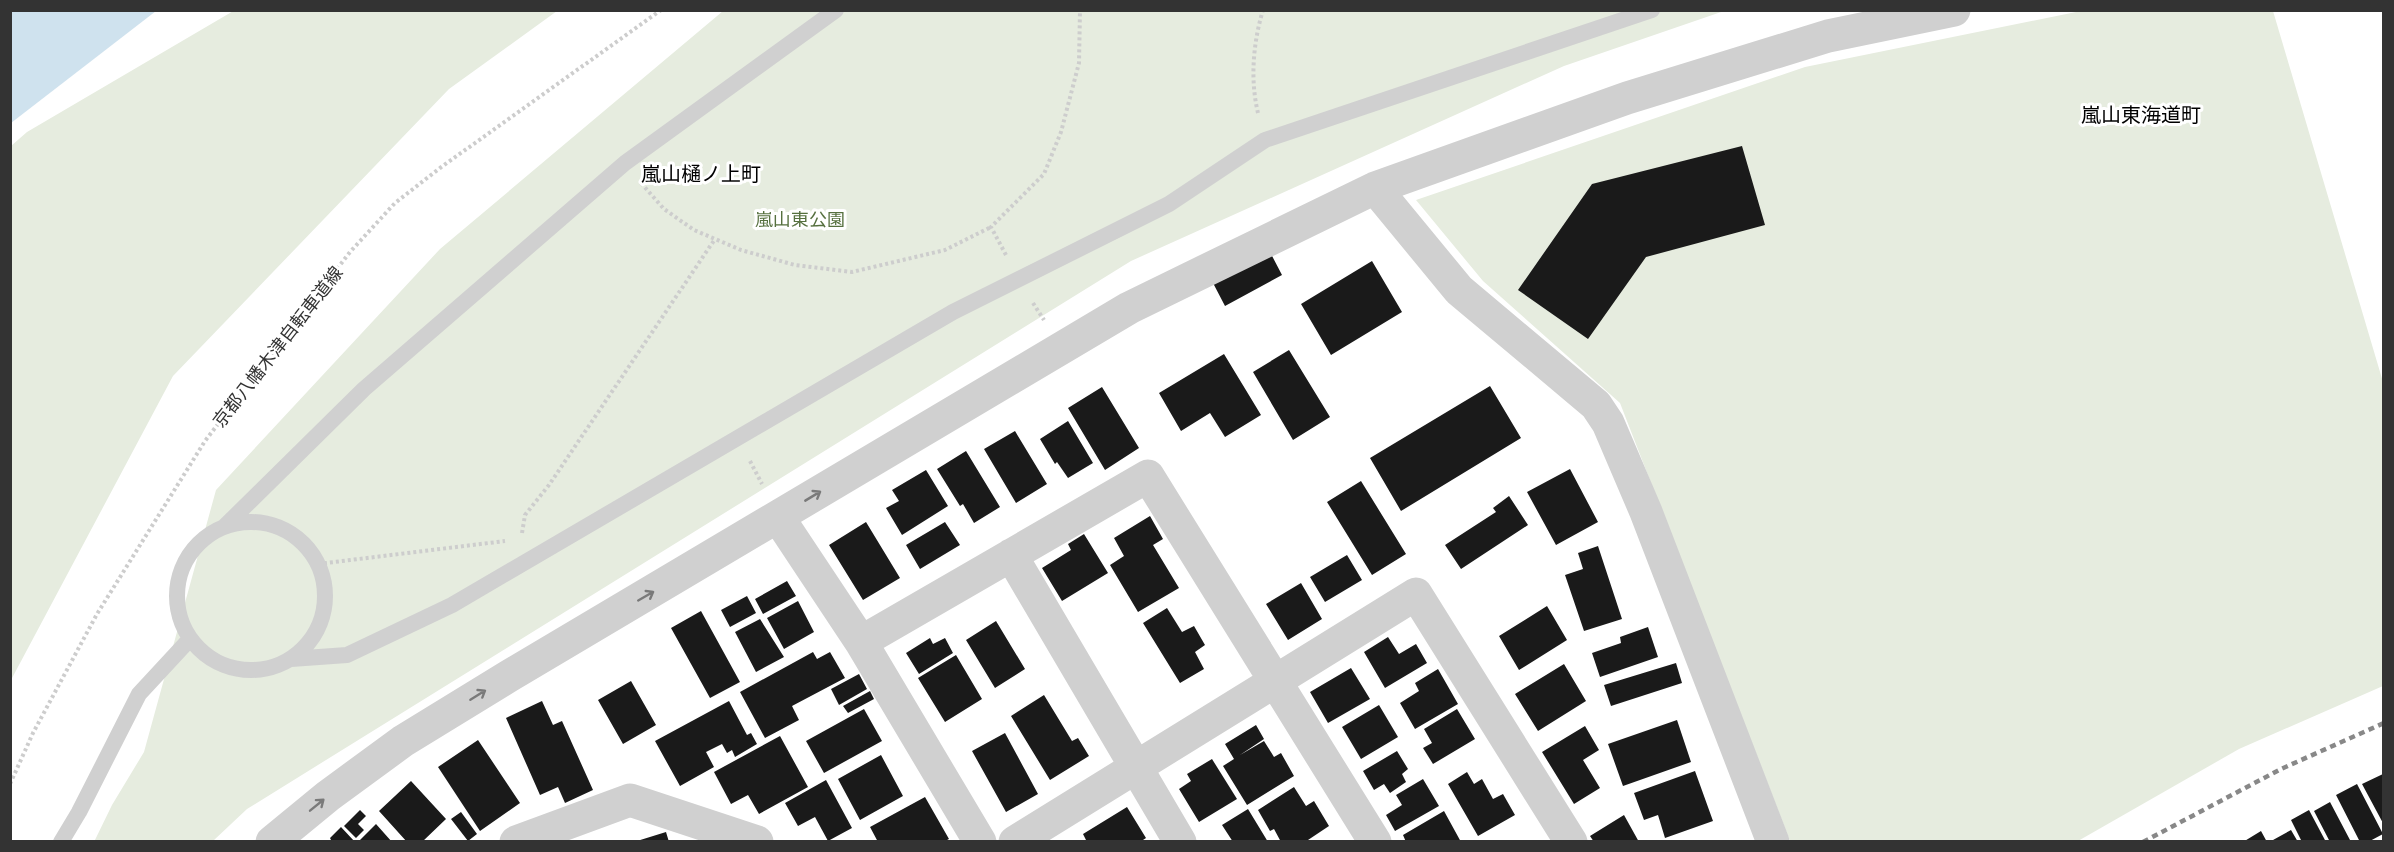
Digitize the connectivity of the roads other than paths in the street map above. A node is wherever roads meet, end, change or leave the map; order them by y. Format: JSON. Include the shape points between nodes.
{"nodes":[{"id":1,"x":836,"y":10,"type":"edge"},
{"id":2,"x":1652,"y":10,"type":"edge"},
{"id":3,"x":1954,"y":10,"type":"edge"},
{"id":4,"x":1375,"y":188,"type":"junction"},
{"id":5,"x":778,"y":517,"type":"junction"},
{"id":6,"x":225,"y":526,"type":"junction"},
{"id":7,"x":1011,"y":555,"type":"junction"},
{"id":8,"x":189,"y":640,"type":"junction"},
{"id":9,"x":861,"y":642,"type":"junction"},
{"id":10,"x":291,"y":659,"type":"junction"},
{"id":11,"x":1275,"y":681,"type":"junction"},
{"id":12,"x":1135,"y":768,"type":"junction"},
{"id":13,"x":61,"y":842,"type":"edge"},
{"id":14,"x":272,"y":842,"type":"edge"},
{"id":15,"x":516,"y":842,"type":"edge"},
{"id":16,"x":757,"y":842,"type":"edge"},
{"id":17,"x":980,"y":842,"type":"edge"},
{"id":18,"x":1015,"y":842,"type":"edge"},
{"id":19,"x":1180,"y":842,"type":"edge"},
{"id":20,"x":1375,"y":842,"type":"edge"},
{"id":21,"x":1571,"y":842,"type":"edge"},
{"id":22,"x":1773,"y":842,"type":"edge"}],
"edges":[{"from":1,"to":6,"type":"lane","via":[[625,163],[364,389]]},
{"from":2,"to":10,"type":"lane","via":[[1265,140],[1169,204],[953,312],[452,605],[346,655]]},
{"from":3,"to":4,"type":"street","via":[[1816,39],[1627,98]]},
{"from":5,"to":4,"type":"street","one_way":true,"via":[[1129,308]]},
{"from":4,"to":22,"type":"street","via":[[1459,290],[1596,405],[1608,423]]},
{"from":5,"to":9,"type":"street"},
{"from":14,"to":5,"type":"street","one_way":true,"via":[[403,741]]},
{"from":6,"to":8,"type":"lane","via":[[197,545],[179,574],[176,597]]},
{"from":6,"to":10,"type":"lane","via":[[269,524],[289,532],[306,546],[318,564],[325,585],[325,606],[308,645]]},
{"from":7,"to":9,"type":"street"},
{"from":7,"to":11,"type":"street","via":[[1148,476]]},
{"from":7,"to":12,"type":"street"},
{"from":8,"to":10,"type":"lane","via":[[205,656],[226,667],[248,671],[271,669]]},
{"from":8,"to":13,"type":"lane","via":[[139,694]]},
{"from":9,"to":17,"type":"street"},
{"from":11,"to":12,"type":"street"},
{"from":11,"to":20,"type":"street"},
{"from":11,"to":21,"type":"street","via":[[1416,594]]},
{"from":12,"to":18,"type":"street"},
{"from":12,"to":19,"type":"street"},
{"from":15,"to":16,"type":"street","via":[[630,800]]}]}
